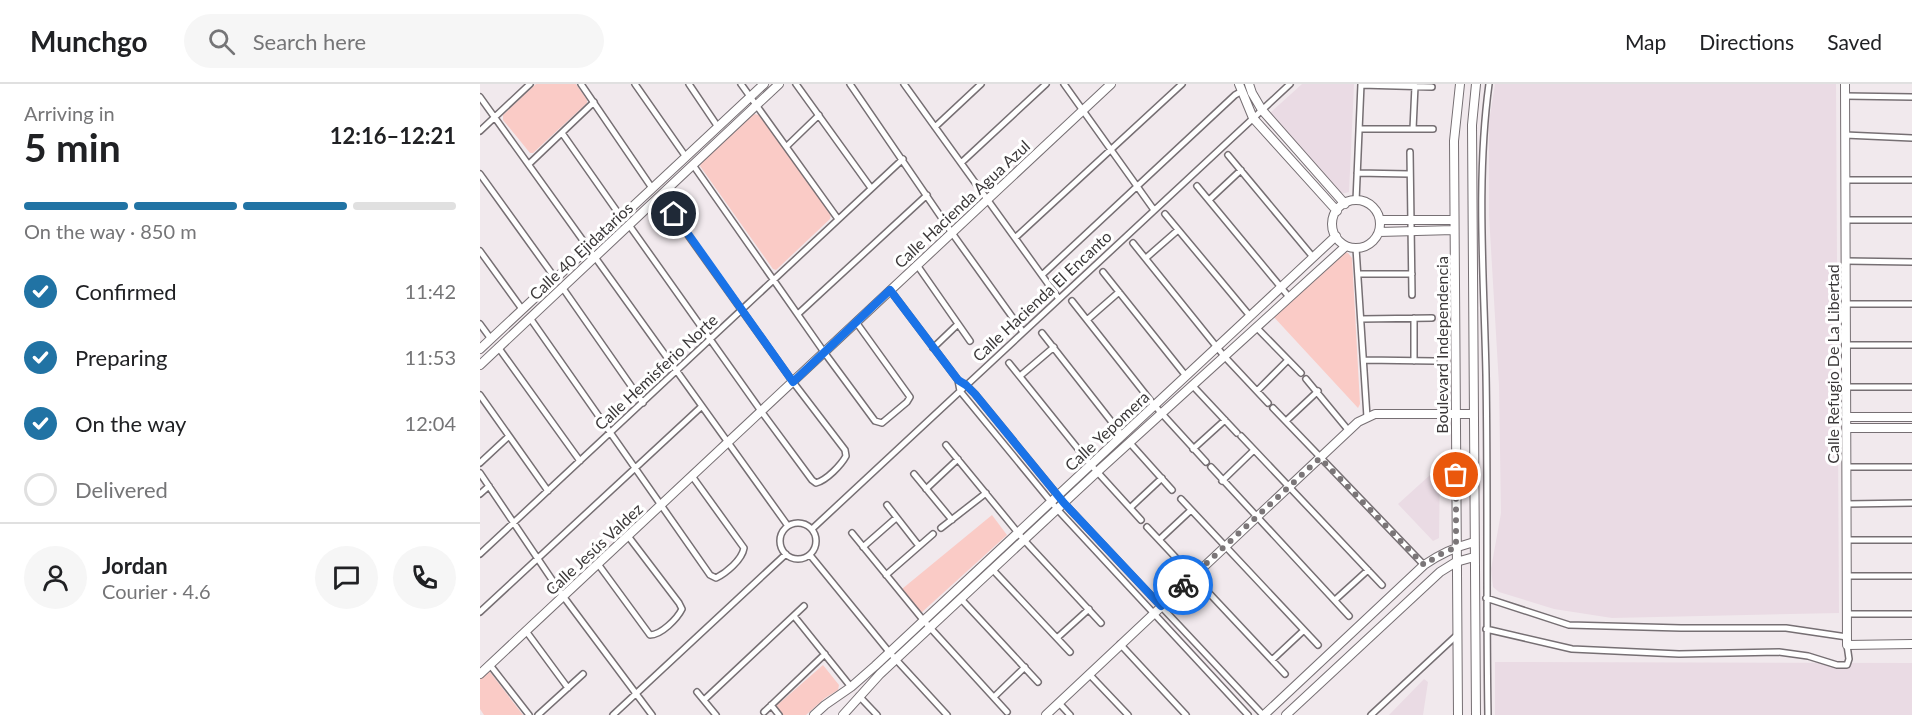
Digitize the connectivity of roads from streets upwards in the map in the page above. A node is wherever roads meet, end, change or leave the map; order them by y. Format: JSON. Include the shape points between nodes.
{"nodes":[{"id":1,"x":529,"y":84,"type":"edge"},
{"id":2,"x":581,"y":84,"type":"edge"},
{"id":3,"x":635,"y":84,"type":"edge"},
{"id":4,"x":688,"y":84,"type":"edge"},
{"id":5,"x":741,"y":84,"type":"edge"},
{"id":6,"x":764,"y":84,"type":"edge"},
{"id":7,"x":779,"y":84,"type":"edge"},
{"id":8,"x":796,"y":84,"type":"edge"},
{"id":9,"x":850,"y":84,"type":"edge"},
{"id":10,"x":913,"y":84,"type":"edge"},
{"id":11,"x":981,"y":84,"type":"edge"},
{"id":12,"x":1046,"y":84,"type":"edge"},
{"id":13,"x":1064,"y":84,"type":"edge"},
{"id":14,"x":1111,"y":84,"type":"edge"},
{"id":15,"x":1182,"y":84,"type":"edge"},
{"id":16,"x":1250,"y":84,"type":"edge"},
{"id":17,"x":1290,"y":84,"type":"edge"},
{"id":18,"x":1361,"y":84,"type":"edge"},
{"id":19,"x":1460,"y":84,"type":"edge"},
{"id":20,"x":1476,"y":84,"type":"edge"},
{"id":21,"x":1489,"y":84,"type":"edge"},
{"id":22,"x":1845,"y":84,"type":"edge"},
{"id":23,"x":906,"y":86,"type":"edge"},
{"id":24,"x":1415,"y":86,"type":"junction"},
{"id":25,"x":1432,"y":87,"type":"dead end"},
{"id":26,"x":1240,"y":88,"type":"edge"},
{"id":27,"x":1252,"y":93,"type":"junction"},
{"id":28,"x":750,"y":96,"type":"junction"},
{"id":29,"x":1845,"y":96,"type":"junction"},
{"id":30,"x":480,"y":97,"type":"edge"},
{"id":31,"x":1912,"y":98,"type":"edge"},
{"id":32,"x":594,"y":102,"type":"junction"},
{"id":33,"x":757,"y":105,"type":"junction"},
{"id":34,"x":1083,"y":110,"type":"junction"},
{"id":35,"x":1262,"y":110,"type":"junction"},
{"id":36,"x":819,"y":115,"type":"junction"},
{"id":37,"x":494,"y":118,"type":"junction"},
{"id":38,"x":1253,"y":118,"type":"junction"},
{"id":39,"x":718,"y":127,"type":"junction"},
{"id":40,"x":935,"y":127,"type":"junction"},
{"id":41,"x":1359,"y":129,"type":"junction"},
{"id":42,"x":1413,"y":129,"type":"junction"},
{"id":43,"x":1433,"y":129,"type":"dead end"},
{"id":44,"x":480,"y":131,"type":"edge"},
{"id":45,"x":562,"y":133,"type":"junction"},
{"id":46,"x":1845,"y":135,"type":"junction"},
{"id":47,"x":1912,"y":138,"type":"edge"},
{"id":48,"x":787,"y":146,"type":"junction"},
{"id":49,"x":1111,"y":150,"type":"junction"},
{"id":50,"x":1410,"y":152,"type":"dead end"},
{"id":51,"x":1228,"y":155,"type":"dead end"},
{"id":52,"x":686,"y":157,"type":"junction"},
{"id":53,"x":903,"y":159,"type":"junction"},
{"id":54,"x":961,"y":163,"type":"junction"},
{"id":55,"x":529,"y":164,"type":"junction"},
{"id":56,"x":693,"y":165,"type":"junction"},
{"id":57,"x":1241,"y":170,"type":"junction"},
{"id":58,"x":1357,"y":173,"type":"junction"},
{"id":59,"x":480,"y":174,"type":"edge"},
{"id":60,"x":1409,"y":174,"type":"junction"},
{"id":61,"x":1845,"y":180,"type":"junction"},
{"id":62,"x":1912,"y":180,"type":"edge"},
{"id":63,"x":1197,"y":186,"type":"dead end"},
{"id":64,"x":1137,"y":187,"type":"junction"},
{"id":65,"x":652,"y":188,"type":"junction"},
{"id":66,"x":871,"y":188,"type":"junction"},
{"id":67,"x":927,"y":195,"type":"junction"},
{"id":68,"x":660,"y":196,"type":"junction"},
{"id":69,"x":987,"y":200,"type":"junction"},
{"id":70,"x":1209,"y":200,"type":"junction"},
{"id":71,"x":1356,"y":201,"type":"junction"},
{"id":72,"x":1345,"y":204,"type":"junction"},
{"id":73,"x":1154,"y":210,"type":"junction"},
{"id":74,"x":1337,"y":211,"type":"junction"},
{"id":75,"x":1165,"y":214,"type":"dead end"},
{"id":76,"x":621,"y":217,"type":"junction"},
{"id":77,"x":838,"y":219,"type":"junction"},
{"id":78,"x":1411,"y":219,"type":"junction"},
{"id":79,"x":1380,"y":220,"type":"junction"},
{"id":80,"x":1454,"y":220,"type":"junction"},
{"id":81,"x":1845,"y":220,"type":"junction"},
{"id":82,"x":1912,"y":220,"type":"edge"},
{"id":83,"x":629,"y":225,"type":"junction"},
{"id":84,"x":1178,"y":230,"type":"junction"},
{"id":85,"x":1410,"y":230,"type":"junction"},
{"id":86,"x":1454,"y":230,"type":"junction"},
{"id":87,"x":1379,"y":232,"type":"junction"},
{"id":88,"x":952,"y":233,"type":"junction"},
{"id":89,"x":1336,"y":236,"type":"junction"},
{"id":90,"x":1015,"y":238,"type":"junction"},
{"id":91,"x":1133,"y":243,"type":"dead end"},
{"id":92,"x":1346,"y":246,"type":"junction"},
{"id":93,"x":588,"y":248,"type":"junction"},
{"id":94,"x":1356,"y":248,"type":"junction"},
{"id":95,"x":480,"y":251,"type":"edge"},
{"id":96,"x":595,"y":256,"type":"junction"},
{"id":97,"x":1313,"y":257,"type":"junction"},
{"id":98,"x":1146,"y":258,"type":"junction"},
{"id":99,"x":1846,"y":261,"type":"junction"},
{"id":100,"x":1912,"y":262,"type":"edge"},
{"id":101,"x":917,"y":266,"type":"junction"},
{"id":102,"x":1103,"y":272,"type":"dead end"},
{"id":103,"x":1358,"y":274,"type":"junction"},
{"id":104,"x":1412,"y":274,"type":"junction"},
{"id":105,"x":1042,"y":275,"type":"junction"},
{"id":106,"x":555,"y":278,"type":"junction"},
{"id":107,"x":773,"y":279,"type":"junction"},
{"id":108,"x":562,"y":287,"type":"junction"},
{"id":109,"x":1281,"y":288,"type":"junction"},
{"id":110,"x":890,"y":290,"type":"junction"},
{"id":111,"x":1119,"y":292,"type":"junction"},
{"id":112,"x":1412,"y":296,"type":"dead end"},
{"id":113,"x":1289,"y":297,"type":"junction"},
{"id":114,"x":1059,"y":298,"type":"junction"},
{"id":115,"x":1072,"y":301,"type":"dead end"},
{"id":116,"x":1846,"y":304,"type":"junction"},
{"id":117,"x":1912,"y":304,"type":"edge"},
{"id":118,"x":522,"y":309,"type":"junction"},
{"id":119,"x":741,"y":310,"type":"junction"},
{"id":120,"x":798,"y":314,"type":"junction"},
{"id":121,"x":1250,"y":316,"type":"junction"},
{"id":122,"x":530,"y":318,"type":"junction"},
{"id":123,"x":1414,"y":318,"type":"junction"},
{"id":124,"x":1432,"y":318,"type":"dead end"},
{"id":125,"x":1361,"y":319,"type":"junction"},
{"id":126,"x":1087,"y":320,"type":"junction"},
{"id":127,"x":856,"y":322,"type":"junction"},
{"id":128,"x":480,"y":324,"type":"edge"},
{"id":129,"x":957,"y":325,"type":"junction"},
{"id":130,"x":1256,"y":327,"type":"junction"},
{"id":131,"x":1023,"y":332,"type":"junction"},
{"id":132,"x":1042,"y":333,"type":"dead end"},
{"id":133,"x":490,"y":339,"type":"junction"},
{"id":134,"x":711,"y":339,"type":"junction"},
{"id":135,"x":970,"y":340,"type":"dead end"},
{"id":136,"x":1846,"y":345,"type":"junction"},
{"id":137,"x":1912,"y":345,"type":"edge"},
{"id":138,"x":498,"y":347,"type":"junction"},
{"id":139,"x":1054,"y":347,"type":"junction"},
{"id":140,"x":1217,"y":347,"type":"junction"},
{"id":141,"x":933,"y":348,"type":"junction"},
{"id":142,"x":480,"y":349,"type":"edge"},
{"id":143,"x":1473,"y":351,"type":"junction"},
{"id":144,"x":824,"y":352,"type":"junction"},
{"id":145,"x":1485,"y":352,"type":"junction"},
{"id":146,"x":1224,"y":356,"type":"junction"},
{"id":147,"x":1288,"y":360,"type":"junction"},
{"id":148,"x":1364,"y":360,"type":"junction"},
{"id":149,"x":1414,"y":361,"type":"junction"},
{"id":150,"x":1434,"y":361,"type":"dead end"},
{"id":151,"x":1009,"y":363,"type":"dead end"},
{"id":152,"x":480,"y":364,"type":"edge"},
{"id":153,"x":676,"y":372,"type":"junction"},
{"id":154,"x":1301,"y":373,"type":"dead end"},
{"id":155,"x":1020,"y":376,"type":"junction"},
{"id":156,"x":1186,"y":376,"type":"junction"},
{"id":157,"x":1306,"y":379,"type":"dead end"},
{"id":158,"x":958,"y":380,"type":"junction"},
{"id":159,"x":793,"y":382,"type":"junction"},
{"id":160,"x":966,"y":385,"type":"junction"},
{"id":161,"x":1192,"y":385,"type":"junction"},
{"id":162,"x":1846,"y":387,"type":"junction"},
{"id":163,"x":1912,"y":387,"type":"edge"},
{"id":164,"x":1257,"y":390,"type":"junction"},
{"id":165,"x":960,"y":391,"type":"junction"},
{"id":166,"x":1318,"y":391,"type":"junction"},
{"id":167,"x":480,"y":395,"type":"edge"},
{"id":168,"x":644,"y":403,"type":"junction"},
{"id":169,"x":1154,"y":405,"type":"junction"},
{"id":170,"x":701,"y":407,"type":"junction"},
{"id":171,"x":761,"y":411,"type":"junction"},
{"id":172,"x":1162,"y":414,"type":"junction"},
{"id":173,"x":1456,"y":414,"type":"junction"},
{"id":174,"x":1473,"y":414,"type":"junction"},
{"id":175,"x":1367,"y":417,"type":"junction"},
{"id":176,"x":1846,"y":417,"type":"junction"},
{"id":177,"x":1912,"y":417,"type":"edge"},
{"id":178,"x":1225,"y":420,"type":"junction"},
{"id":179,"x":1286,"y":421,"type":"junction"},
{"id":180,"x":1846,"y":428,"type":"junction"},
{"id":181,"x":1912,"y":428,"type":"edge"},
{"id":182,"x":1349,"y":431,"type":"junction"},
{"id":183,"x":611,"y":433,"type":"junction"},
{"id":184,"x":1122,"y":435,"type":"junction"},
{"id":185,"x":509,"y":436,"type":"junction"},
{"id":186,"x":1129,"y":442,"type":"junction"},
{"id":187,"x":727,"y":443,"type":"junction"},
{"id":188,"x":946,"y":445,"type":"dead end"},
{"id":189,"x":1194,"y":449,"type":"junction"},
{"id":190,"x":1254,"y":450,"type":"junction"},
{"id":191,"x":1320,"y":458,"type":"junction"},
{"id":192,"x":958,"y":459,"type":"junction"},
{"id":193,"x":580,"y":461,"type":"junction"},
{"id":194,"x":1206,"y":462,"type":"dead end"},
{"id":195,"x":480,"y":463,"type":"edge"},
{"id":196,"x":1091,"y":465,"type":"junction"},
{"id":197,"x":1211,"y":467,"type":"dead end"},
{"id":198,"x":1847,"y":467,"type":"junction"},
{"id":199,"x":1912,"y":467,"type":"edge"},
{"id":200,"x":636,"y":469,"type":"junction"},
{"id":201,"x":1097,"y":472,"type":"junction"},
{"id":202,"x":480,"y":473,"type":"edge"},
{"id":203,"x":914,"y":474,"type":"dead end"},
{"id":204,"x":692,"y":476,"type":"junction"},
{"id":205,"x":1162,"y":478,"type":"junction"},
{"id":206,"x":1222,"y":481,"type":"junction"},
{"id":207,"x":489,"y":486,"type":"junction"},
{"id":208,"x":1290,"y":487,"type":"junction"},
{"id":209,"x":926,"y":489,"type":"junction"},
{"id":210,"x":1172,"y":489,"type":"dead end"},
{"id":211,"x":548,"y":491,"type":"junction"},
{"id":212,"x":986,"y":493,"type":"junction"},
{"id":213,"x":480,"y":494,"type":"edge"},
{"id":214,"x":1058,"y":495,"type":"junction"},
{"id":215,"x":1180,"y":499,"type":"dead end"},
{"id":216,"x":1051,"y":502,"type":"junction"},
{"id":217,"x":1064,"y":503,"type":"junction"},
{"id":218,"x":1912,"y":503,"type":"edge"},
{"id":219,"x":1847,"y":504,"type":"junction"},
{"id":220,"x":661,"y":505,"type":"junction"},
{"id":221,"x":886,"y":505,"type":"dead end"},
{"id":222,"x":1130,"y":508,"type":"junction"},
{"id":223,"x":1057,"y":509,"type":"junction"},
{"id":224,"x":1191,"y":510,"type":"junction"},
{"id":225,"x":896,"y":518,"type":"junction"},
{"id":226,"x":1256,"y":518,"type":"junction"},
{"id":227,"x":952,"y":520,"type":"junction"},
{"id":228,"x":1142,"y":520,"type":"dead end"},
{"id":229,"x":514,"y":522,"type":"junction"},
{"id":230,"x":788,"y":526,"type":"junction"},
{"id":231,"x":1148,"y":527,"type":"dead end"},
{"id":232,"x":941,"y":528,"type":"dead end"},
{"id":233,"x":812,"y":529,"type":"junction"},
{"id":234,"x":852,"y":533,"type":"dead end"},
{"id":235,"x":1018,"y":533,"type":"junction"},
{"id":236,"x":933,"y":534,"type":"dead end"},
{"id":237,"x":628,"y":536,"type":"junction"},
{"id":238,"x":1160,"y":539,"type":"junction"},
{"id":239,"x":1024,"y":540,"type":"junction"},
{"id":240,"x":1847,"y":540,"type":"junction"},
{"id":241,"x":1912,"y":540,"type":"edge"},
{"id":242,"x":1474,"y":542,"type":"junction"},
{"id":243,"x":919,"y":546,"type":"junction"},
{"id":244,"x":863,"y":547,"type":"junction"},
{"id":245,"x":1225,"y":547,"type":"junction"},
{"id":246,"x":1456,"y":547,"type":"junction"},
{"id":247,"x":480,"y":554,"type":"edge"},
{"id":248,"x":786,"y":554,"type":"junction"},
{"id":249,"x":810,"y":555,"type":"junction"},
{"id":250,"x":1474,"y":557,"type":"junction"},
{"id":251,"x":539,"y":558,"type":"junction"},
{"id":252,"x":1456,"y":562,"type":"junction"},
{"id":253,"x":598,"y":564,"type":"junction"},
{"id":254,"x":1424,"y":565,"type":"junction"},
{"id":255,"x":993,"y":570,"type":"junction"},
{"id":256,"x":1368,"y":570,"type":"junction"},
{"id":257,"x":886,"y":575,"type":"junction"},
{"id":258,"x":1194,"y":576,"type":"junction"},
{"id":259,"x":1847,"y":576,"type":"junction"},
{"id":260,"x":1912,"y":576,"type":"edge"},
{"id":261,"x":1382,"y":585,"type":"dead end"},
{"id":262,"x":563,"y":596,"type":"junction"},
{"id":263,"x":1486,"y":598,"type":"junction"},
{"id":264,"x":961,"y":599,"type":"junction"},
{"id":265,"x":1335,"y":600,"type":"junction"},
{"id":266,"x":804,"y":606,"type":"dead end"},
{"id":267,"x":1161,"y":606,"type":"junction"},
{"id":268,"x":1089,"y":609,"type":"junction"},
{"id":269,"x":480,"y":612,"type":"edge"},
{"id":270,"x":1152,"y":614,"type":"junction"},
{"id":271,"x":1848,"y":614,"type":"junction"},
{"id":272,"x":1912,"y":614,"type":"edge"},
{"id":273,"x":794,"y":616,"type":"junction"},
{"id":274,"x":1349,"y":616,"type":"dead end"},
{"id":275,"x":924,"y":621,"type":"junction"},
{"id":276,"x":1101,"y":623,"type":"dead end"},
{"id":277,"x":930,"y":627,"type":"junction"},
{"id":278,"x":1486,"y":629,"type":"junction"},
{"id":279,"x":526,"y":631,"type":"junction"},
{"id":280,"x":1304,"y":631,"type":"junction"},
{"id":281,"x":1457,"y":635,"type":"junction"},
{"id":282,"x":1057,"y":638,"type":"junction"},
{"id":283,"x":1847,"y":641,"type":"junction"},
{"id":284,"x":1120,"y":644,"type":"junction"},
{"id":285,"x":1912,"y":644,"type":"edge"},
{"id":286,"x":1317,"y":645,"type":"dead end"},
{"id":287,"x":1070,"y":652,"type":"dead end"},
{"id":288,"x":825,"y":654,"type":"junction"},
{"id":289,"x":892,"y":656,"type":"junction"},
{"id":290,"x":1272,"y":660,"type":"junction"},
{"id":291,"x":490,"y":664,"type":"junction"},
{"id":292,"x":1025,"y":668,"type":"junction"},
{"id":293,"x":480,"y":674,"type":"edge"},
{"id":294,"x":583,"y":674,"type":"dead end"},
{"id":295,"x":1089,"y":674,"type":"junction"},
{"id":296,"x":1285,"y":674,"type":"dead end"},
{"id":297,"x":1038,"y":682,"type":"dead end"},
{"id":298,"x":851,"y":687,"type":"junction"},
{"id":299,"x":568,"y":688,"type":"junction"},
{"id":300,"x":697,"y":692,"type":"dead end"},
{"id":301,"x":635,"y":694,"type":"junction"},
{"id":302,"x":859,"y":696,"type":"junction"},
{"id":303,"x":994,"y":698,"type":"junction"},
{"id":304,"x":704,"y":700,"type":"junction"},
{"id":305,"x":1059,"y":703,"type":"junction"},
{"id":306,"x":771,"y":705,"type":"junction"},
{"id":307,"x":764,"y":712,"type":"dead end"},
{"id":308,"x":1007,"y":712,"type":"dead end"},
{"id":309,"x":529,"y":715,"type":"edge"},
{"id":310,"x":538,"y":715,"type":"edge"},
{"id":311,"x":613,"y":715,"type":"edge"},
{"id":312,"x":652,"y":715,"type":"edge"},
{"id":313,"x":716,"y":715,"type":"edge"},
{"id":314,"x":779,"y":715,"type":"edge"},
{"id":315,"x":814,"y":715,"type":"edge"},
{"id":316,"x":843,"y":715,"type":"edge"},
{"id":317,"x":877,"y":715,"type":"edge"},
{"id":318,"x":947,"y":715,"type":"edge"},
{"id":319,"x":1046,"y":715,"type":"edge"},
{"id":320,"x":1070,"y":715,"type":"edge"},
{"id":321,"x":1128,"y":715,"type":"edge"},
{"id":322,"x":1186,"y":715,"type":"edge"},
{"id":323,"x":1248,"y":715,"type":"edge"},
{"id":324,"x":1264,"y":715,"type":"edge"},
{"id":325,"x":1286,"y":715,"type":"edge"},
{"id":326,"x":1371,"y":715,"type":"edge"},
{"id":327,"x":1458,"y":715,"type":"edge"},
{"id":328,"x":1476,"y":715,"type":"edge"},
{"id":329,"x":1488,"y":715,"type":"edge"}],
"edges":[{"from":1,"to":37,"type":"street"},
{"from":2,"to":32,"type":"street"},
{"from":3,"to":52,"type":"street"},
{"from":4,"to":39,"type":"street"},
{"from":5,"to":28,"type":"street"},
{"from":6,"to":28,"type":"street","name":"Calle 40 Ejidatarios"},
{"from":7,"to":33,"type":"street","name":"Calle 40 Ejidatarios"},
{"from":8,"to":36,"type":"street"},
{"from":9,"to":53,"type":"street"},
{"from":10,"to":23,"type":"street"},
{"from":11,"to":40,"type":"street"},
{"from":12,"to":54,"type":"street"},
{"from":13,"to":34,"type":"street"},
{"from":14,"to":34,"type":"street","name":"Calle Hacienda Agua Azul"},
{"from":15,"to":49,"type":"street"},
{"from":16,"to":27,"type":"street"},
{"from":17,"to":35,"type":"street","name":"Calle Hacienda El Encanto"},
{"from":18,"to":24,"type":"street"},
{"from":18,"to":41,"type":"street"},
{"from":19,"to":80,"type":"street","name":"Boulevard Independencia","via":[[1454,141]]},
{"from":20,"to":143,"type":"street","name":"Boulevard Independencia","via":[[1472,125]]},
{"from":21,"to":145,"type":"street","via":[[1483,146]]},
{"from":22,"to":29,"type":"street","name":"Calle Refugio De La Libertad"},
{"from":23,"to":40,"type":"street"},
{"from":24,"to":25,"type":"street"},
{"from":24,"to":42,"type":"street"},
{"from":26,"to":27,"type":"street"},
{"from":26,"to":38,"type":"street"},
{"from":26,"to":64,"type":"street"},
{"from":27,"to":35,"type":"street"},
{"from":28,"to":33,"type":"street"},
{"from":28,"to":39,"type":"street","name":"Calle 40 Ejidatarios"},
{"from":29,"to":31,"type":"street"},
{"from":29,"to":46,"type":"street","name":"Calle Refugio De La Libertad"},
{"from":30,"to":37,"type":"street"},
{"from":32,"to":45,"type":"street"},
{"from":32,"to":65,"type":"street"},
{"from":33,"to":48,"type":"street"},
{"from":33,"to":56,"type":"street","name":"Calle 40 Ejidatarios"},
{"from":34,"to":49,"type":"street"},
{"from":34,"to":69,"type":"street","name":"Calle Hacienda Agua Azul"},
{"from":35,"to":38,"type":"street","name":"Calle Hacienda El Encanto"},
{"from":35,"to":72,"type":"street"},
{"from":36,"to":48,"type":"street"},
{"from":36,"to":66,"type":"street"},
{"from":37,"to":44,"type":"street"},
{"from":37,"to":55,"type":"street"},
{"from":38,"to":73,"type":"street","name":"Calle Hacienda El Encanto"},
{"from":38,"to":74,"type":"street"},
{"from":39,"to":52,"type":"street","name":"Calle 40 Ejidatarios"},
{"from":40,"to":54,"type":"street"},
{"from":41,"to":42,"type":"street"},
{"from":41,"to":58,"type":"street"},
{"from":42,"to":43,"type":"street"},
{"from":45,"to":55,"type":"street"},
{"from":45,"to":76,"type":"street"},
{"from":46,"to":47,"type":"street"},
{"from":46,"to":61,"type":"street","name":"Calle Refugio De La Libertad"},
{"from":48,"to":77,"type":"street"},
{"from":49,"to":64,"type":"street"},
{"from":49,"to":90,"type":"street"},
{"from":50,"to":60,"type":"street"},
{"from":51,"to":57,"type":"street"},
{"from":52,"to":65,"type":"street","name":"Calle 40 Ejidatarios"},
{"from":53,"to":66,"type":"street","name":"Calle Hemisferio Norte"},
{"from":53,"to":67,"type":"street"},
{"from":54,"to":69,"type":"street"},
{"from":55,"to":93,"type":"street"},
{"from":56,"to":68,"type":"street","name":"Calle 40 Ejidatarios"},
{"from":56,"to":107,"type":"street"},
{"from":57,"to":70,"type":"street"},
{"from":57,"to":97,"type":"street"},
{"from":58,"to":60,"type":"street"},
{"from":58,"to":71,"type":"street"},
{"from":59,"to":106,"type":"street"},
{"from":60,"to":78,"type":"street"},
{"from":61,"to":62,"type":"street"},
{"from":61,"to":81,"type":"street","name":"Calle Refugio De La Libertad"},
{"from":63,"to":70,"type":"street"},
{"from":64,"to":73,"type":"street"},
{"from":64,"to":105,"type":"street"},
{"from":65,"to":76,"type":"street","name":"Calle 40 Ejidatarios"},
{"from":66,"to":77,"type":"street","name":"Calle Hemisferio Norte"},
{"from":67,"to":88,"type":"street"},
{"from":67,"to":120,"type":"street"},
{"from":68,"to":83,"type":"street","name":"Calle 40 Ejidatarios"},
{"from":68,"to":119,"type":"street"},
{"from":69,"to":88,"type":"street","name":"Calle Hacienda Agua Azul"},
{"from":69,"to":90,"type":"street"},
{"from":70,"to":109,"type":"street"},
{"from":71,"to":72,"type":"street"},
{"from":71,"to":79,"type":"street","via":[[1374,208]]},
{"from":72,"to":74,"type":"street"},
{"from":73,"to":114,"type":"street","name":"Calle Hacienda El Encanto"},
{"from":74,"to":89,"type":"street","via":[[1333,221]]},
{"from":75,"to":84,"type":"street"},
{"from":76,"to":93,"type":"street","name":"Calle 40 Ejidatarios"},
{"from":77,"to":107,"type":"street","name":"Calle Hemisferio Norte"},
{"from":78,"to":79,"type":"street"},
{"from":78,"to":80,"type":"street"},
{"from":78,"to":85,"type":"street"},
{"from":79,"to":87,"type":"street"},
{"from":80,"to":86,"type":"street","name":"Boulevard Independencia"},
{"from":81,"to":82,"type":"street"},
{"from":81,"to":99,"type":"street","name":"Calle Refugio De La Libertad"},
{"from":83,"to":96,"type":"street","name":"Calle 40 Ejidatarios"},
{"from":83,"to":134,"type":"street"},
{"from":84,"to":98,"type":"street"},
{"from":84,"to":121,"type":"street"},
{"from":85,"to":86,"type":"street"},
{"from":85,"to":87,"type":"street"},
{"from":85,"to":104,"type":"street"},
{"from":86,"to":173,"type":"street","name":"Boulevard Independencia"},
{"from":87,"to":94,"type":"street","via":[[1372,242]]},
{"from":88,"to":101,"type":"street","name":"Calle Hacienda Agua Azul"},
{"from":88,"to":131,"type":"street"},
{"from":89,"to":92,"type":"street"},
{"from":89,"to":97,"type":"street","name":"Calle Yepomera"},
{"from":90,"to":105,"type":"street"},
{"from":91,"to":98,"type":"street"},
{"from":92,"to":94,"type":"street"},
{"from":92,"to":113,"type":"street","name":"Calle Yepomera"},
{"from":93,"to":96,"type":"street"},
{"from":93,"to":106,"type":"street","name":"Calle 40 Ejidatarios"},
{"from":94,"to":103,"type":"street"},
{"from":95,"to":118,"type":"street"},
{"from":96,"to":108,"type":"street","name":"Calle 40 Ejidatarios"},
{"from":96,"to":153,"type":"street"},
{"from":97,"to":109,"type":"street","name":"Calle Yepomera"},
{"from":98,"to":140,"type":"street"},
{"from":99,"to":100,"type":"street"},
{"from":99,"to":116,"type":"street","name":"Calle Refugio De La Libertad"},
{"from":101,"to":110,"type":"street","name":"Calle Hacienda Agua Azul"},
{"from":101,"to":129,"type":"street"},
{"from":102,"to":111,"type":"street"},
{"from":103,"to":104,"type":"street"},
{"from":103,"to":125,"type":"street"},
{"from":104,"to":112,"type":"street"},
{"from":105,"to":114,"type":"street"},
{"from":106,"to":118,"type":"street","name":"Calle 40 Ejidatarios"},
{"from":107,"to":119,"type":"street","name":"Calle Hemisferio Norte"},
{"from":107,"to":120,"type":"street"},
{"from":108,"to":122,"type":"street","name":"Calle 40 Ejidatarios"},
{"from":108,"to":168,"type":"street"},
{"from":109,"to":113,"type":"street"},
{"from":109,"to":121,"type":"street","name":"Calle Yepomera"},
{"from":110,"to":127,"type":"street","name":"Calle Hacienda Agua Azul"},
{"from":110,"to":141,"type":"street"},
{"from":111,"to":126,"type":"street"},
{"from":111,"to":156,"type":"street"},
{"from":113,"to":130,"type":"street","name":"Calle Yepomera"},
{"from":114,"to":131,"type":"street","name":"Calle Hacienda El Encanto"},
{"from":115,"to":126,"type":"street"},
{"from":116,"to":117,"type":"street"},
{"from":116,"to":136,"type":"street","name":"Calle Refugio De La Libertad"},
{"from":118,"to":133,"type":"street","name":"Calle 40 Ejidatarios"},
{"from":119,"to":134,"type":"street","name":"Calle Hemisferio Norte"},
{"from":119,"to":159,"type":"street"},
{"from":120,"to":144,"type":"street"},
{"from":121,"to":140,"type":"street","name":"Calle Yepomera"},
{"from":122,"to":138,"type":"street","name":"Calle 40 Ejidatarios"},
{"from":122,"to":183,"type":"street"},
{"from":123,"to":124,"type":"street"},
{"from":123,"to":125,"type":"street"},
{"from":123,"to":149,"type":"street"},
{"from":125,"to":148,"type":"street"},
{"from":126,"to":169,"type":"street"},
{"from":127,"to":144,"type":"street","name":"Calle Hacienda Agua Azul"},
{"from":127,"to":144,"type":"street","via":[[910,397],[888,420],[878,423]]},
{"from":128,"to":133,"type":"street"},
{"from":129,"to":135,"type":"street"},
{"from":129,"to":141,"type":"street"},
{"from":130,"to":146,"type":"street","name":"Calle Yepomera"},
{"from":130,"to":147,"type":"street"},
{"from":131,"to":160,"type":"street","name":"Calle Hacienda El Encanto"},
{"from":132,"to":139,"type":"street"},
{"from":133,"to":142,"type":"street","name":"Calle 40 Ejidatarios"},
{"from":134,"to":153,"type":"street","name":"Calle Hemisferio Norte"},
{"from":134,"to":171,"type":"street"},
{"from":136,"to":137,"type":"street"},
{"from":136,"to":162,"type":"street","name":"Calle Refugio De La Libertad"},
{"from":138,"to":152,"type":"street","name":"Calle 40 Ejidatarios"},
{"from":138,"to":193,"type":"street"},
{"from":139,"to":155,"type":"street"},
{"from":139,"to":184,"type":"street"},
{"from":140,"to":146,"type":"street"},
{"from":140,"to":156,"type":"street","name":"Calle Yepomera"},
{"from":141,"to":158,"type":"street"},
{"from":143,"to":145,"type":"street"},
{"from":143,"to":174,"type":"street","name":"Boulevard Independencia"},
{"from":144,"to":159,"type":"street","name":"Calle Hacienda Agua Azul"},
{"from":145,"to":263,"type":"street"},
{"from":146,"to":161,"type":"street","name":"Calle Yepomera"},
{"from":146,"to":164,"type":"street"},
{"from":147,"to":154,"type":"street"},
{"from":147,"to":164,"type":"street"},
{"from":148,"to":149,"type":"street"},
{"from":148,"to":175,"type":"street"},
{"from":149,"to":150,"type":"street"},
{"from":151,"to":155,"type":"street"},
{"from":153,"to":168,"type":"street","name":"Calle Hemisferio Norte"},
{"from":153,"to":170,"type":"street"},
{"from":155,"to":196,"type":"street"},
{"from":156,"to":169,"type":"street","name":"Calle Yepomera"},
{"from":157,"to":166,"type":"street"},
{"from":158,"to":160,"type":"street"},
{"from":158,"to":165,"type":"street"},
{"from":159,"to":171,"type":"street","name":"Calle Hacienda Agua Azul"},
{"from":159,"to":171,"type":"street","via":[[845,450],[843,461],[821,481],[814,481]]},
{"from":160,"to":165,"type":"street","name":"Calle Hacienda El Encanto"},
{"from":160,"to":214,"type":"street"},
{"from":161,"to":172,"type":"street","name":"Calle Yepomera"},
{"from":161,"to":178,"type":"street"},
{"from":162,"to":163,"type":"street"},
{"from":162,"to":176,"type":"street","name":"Calle Refugio De La Libertad"},
{"from":164,"to":179,"type":"street"},
{"from":165,"to":216,"type":"street"},
{"from":165,"to":233,"type":"street","name":"Calle Hacienda El Encanto"},
{"from":166,"to":179,"type":"street"},
{"from":166,"to":182,"type":"street"},
{"from":167,"to":185,"type":"street"},
{"from":168,"to":183,"type":"street","name":"Calle Hemisferio Norte"},
{"from":169,"to":172,"type":"street"},
{"from":169,"to":184,"type":"street","name":"Calle Yepomera"},
{"from":170,"to":187,"type":"street"},
{"from":170,"to":200,"type":"street"},
{"from":171,"to":187,"type":"street","name":"Calle Hacienda Agua Azul"},
{"from":172,"to":186,"type":"street","name":"Calle Yepomera"},
{"from":172,"to":189,"type":"street"},
{"from":173,"to":174,"type":"street"},
{"from":173,"to":175,"type":"street"},
{"from":173,"to":246,"type":"street","name":"Boulevard Independencia"},
{"from":174,"to":242,"type":"street","name":"Boulevard Independencia"},
{"from":175,"to":182,"type":"street"},
{"from":176,"to":177,"type":"street"},
{"from":176,"to":180,"type":"street","name":"Calle Refugio De La Libertad"},
{"from":178,"to":189,"type":"street"},
{"from":178,"to":190,"type":"street"},
{"from":179,"to":191,"type":"street"},
{"from":180,"to":181,"type":"street"},
{"from":180,"to":198,"type":"street","name":"Calle Refugio De La Libertad"},
{"from":182,"to":191,"type":"street"},
{"from":183,"to":193,"type":"street","name":"Calle Hemisferio Norte"},
{"from":183,"to":200,"type":"street"},
{"from":184,"to":196,"type":"street","name":"Calle Yepomera"},
{"from":185,"to":195,"type":"street"},
{"from":185,"to":211,"type":"street"},
{"from":186,"to":201,"type":"street","name":"Calle Yepomera"},
{"from":186,"to":205,"type":"street"},
{"from":187,"to":204,"type":"street","name":"Calle Jesús Valdez"},
{"from":187,"to":230,"type":"street"},
{"from":188,"to":192,"type":"street"},
{"from":189,"to":194,"type":"street"},
{"from":190,"to":206,"type":"street"},
{"from":190,"to":208,"type":"street"},
{"from":191,"to":208,"type":"street"},
{"from":191,"to":254,"type":"street"},
{"from":192,"to":209,"type":"street"},
{"from":192,"to":212,"type":"street"},
{"from":193,"to":211,"type":"street","name":"Calle Hemisferio Norte"},
{"from":196,"to":201,"type":"street"},
{"from":196,"to":214,"type":"street","name":"Calle Yepomera"},
{"from":197,"to":206,"type":"street"},
{"from":198,"to":199,"type":"street"},
{"from":198,"to":219,"type":"street","name":"Calle Refugio De La Libertad"},
{"from":200,"to":220,"type":"street"},
{"from":200,"to":251,"type":"street"},
{"from":201,"to":217,"type":"street","name":"Calle Yepomera"},
{"from":201,"to":222,"type":"street"},
{"from":202,"to":207,"type":"street"},
{"from":203,"to":209,"type":"street"},
{"from":204,"to":220,"type":"street","name":"Calle Jesús Valdez"},
{"from":204,"to":220,"type":"street","via":[[744,548],[741,557],[716,578],[710,575]]},
{"from":205,"to":210,"type":"street"},
{"from":205,"to":222,"type":"street"},
{"from":206,"to":226,"type":"street"},
{"from":207,"to":213,"type":"street"},
{"from":207,"to":229,"type":"street"},
{"from":208,"to":226,"type":"street"},
{"from":208,"to":256,"type":"street"},
{"from":209,"to":227,"type":"street"},
{"from":211,"to":229,"type":"street","name":"Calle Hemisferio Norte"},
{"from":212,"to":227,"type":"street"},
{"from":212,"to":235,"type":"street"},
{"from":214,"to":216,"type":"street","name":"Calle Yepomera"},
{"from":214,"to":217,"type":"street"},
{"from":215,"to":224,"type":"street"},
{"from":216,"to":223,"type":"street"},
{"from":216,"to":235,"type":"street","name":"Calle Yepomera"},
{"from":217,"to":223,"type":"street","name":"Calle Yepomera"},
{"from":217,"to":267,"type":"street"},
{"from":218,"to":219,"type":"street"},
{"from":219,"to":240,"type":"street","name":"Calle Refugio De La Libertad"},
{"from":220,"to":237,"type":"street","name":"Calle Jesús Valdez"},
{"from":221,"to":225,"type":"street"},
{"from":222,"to":228,"type":"street"},
{"from":223,"to":239,"type":"street","name":"Calle Yepomera"},
{"from":223,"to":270,"type":"street"},
{"from":224,"to":238,"type":"street"},
{"from":224,"to":245,"type":"street"},
{"from":225,"to":243,"type":"street"},
{"from":225,"to":244,"type":"street"},
{"from":226,"to":245,"type":"street"},
{"from":226,"to":265,"type":"street"},
{"from":227,"to":232,"type":"street"},
{"from":229,"to":247,"type":"street","name":"Calle Hemisferio Norte"},
{"from":229,"to":251,"type":"street"},
{"from":230,"to":233,"type":"street","via":[[803,523]]},
{"from":230,"to":248,"type":"street","via":[[780,539]]},
{"from":231,"to":238,"type":"street"},
{"from":233,"to":249,"type":"street","via":[[817,539]]},
{"from":234,"to":244,"type":"street"},
{"from":235,"to":239,"type":"street"},
{"from":235,"to":275,"type":"street","name":"Calle Yepomera"},
{"from":236,"to":243,"type":"street"},
{"from":237,"to":253,"type":"street","name":"Calle Jesús Valdez"},
{"from":237,"to":253,"type":"street","via":[[679,603],[679,615],[652,636]]},
{"from":238,"to":258,"type":"street"},
{"from":239,"to":255,"type":"street","name":"Calle Yepomera"},
{"from":239,"to":268,"type":"street"},
{"from":240,"to":241,"type":"street"},
{"from":240,"to":259,"type":"street","name":"Calle Refugio De La Libertad"},
{"from":242,"to":246,"type":"street"},
{"from":242,"to":250,"type":"street","name":"Boulevard Independencia"},
{"from":243,"to":257,"type":"street"},
{"from":244,"to":257,"type":"street"},
{"from":245,"to":258,"type":"street"},
{"from":245,"to":280,"type":"street"},
{"from":246,"to":252,"type":"street","name":"Boulevard Independencia"},
{"from":246,"to":254,"type":"street"},
{"from":248,"to":249,"type":"street","via":[[795,559]]},
{"from":248,"to":301,"type":"street"},
{"from":249,"to":289,"type":"street"},
{"from":250,"to":252,"type":"street"},
{"from":250,"to":328,"type":"street","name":"Boulevard Independencia"},
{"from":251,"to":262,"type":"street"},
{"from":251,"to":269,"type":"street"},
{"from":252,"to":281,"type":"street","name":"Boulevard Independencia"},
{"from":252,"to":325,"type":"street","via":[[1440,572]]},
{"from":253,"to":262,"type":"street","name":"Calle Jesús Valdez"},
{"from":254,"to":324,"type":"street"},
{"from":255,"to":264,"type":"street","name":"Calle Yepomera"},
{"from":255,"to":282,"type":"street"},
{"from":256,"to":261,"type":"street"},
{"from":256,"to":265,"type":"street"},
{"from":257,"to":275,"type":"street"},
{"from":258,"to":267,"type":"street"},
{"from":258,"to":290,"type":"street"},
{"from":259,"to":260,"type":"street"},
{"from":259,"to":271,"type":"street","name":"Calle Refugio De La Libertad"},
{"from":262,"to":279,"type":"street","name":"Calle Jesús Valdez"},
{"from":262,"to":301,"type":"street"},
{"from":263,"to":278,"type":"street"},
{"from":263,"to":283,"type":"street","via":[[1569,625],[1786,628]]},
{"from":264,"to":277,"type":"street","name":"Calle Yepomera"},
{"from":264,"to":292,"type":"street"},
{"from":265,"to":274,"type":"street"},
{"from":266,"to":273,"type":"street"},
{"from":267,"to":270,"type":"street"},
{"from":267,"to":324,"type":"street"},
{"from":268,"to":276,"type":"street"},
{"from":268,"to":282,"type":"street"},
{"from":270,"to":284,"type":"street"},
{"from":270,"to":323,"type":"street"},
{"from":271,"to":272,"type":"street"},
{"from":271,"to":283,"type":"street","name":"Calle Refugio De La Libertad"},
{"from":273,"to":288,"type":"street"},
{"from":273,"to":304,"type":"street"},
{"from":275,"to":277,"type":"street"},
{"from":275,"to":289,"type":"street","name":"Calle Yepomera"},
{"from":277,"to":289,"type":"street","name":"Calle Yepomera"},
{"from":277,"to":303,"type":"street"},
{"from":278,"to":283,"type":"street","via":[[1572,649],[1679,654],[1779,652],[1837,665],[1847,665]]},
{"from":278,"to":329,"type":"street"},
{"from":279,"to":291,"type":"street","name":"Calle Jesús Valdez"},
{"from":279,"to":299,"type":"street"},
{"from":280,"to":286,"type":"street"},
{"from":280,"to":290,"type":"street"},
{"from":281,"to":326,"type":"street"},
{"from":281,"to":327,"type":"street","name":"Boulevard Independencia"},
{"from":282,"to":287,"type":"street"},
{"from":283,"to":285,"type":"street"},
{"from":284,"to":295,"type":"street"},
{"from":284,"to":322,"type":"street"},
{"from":288,"to":298,"type":"street"},
{"from":288,"to":306,"type":"street"},
{"from":289,"to":298,"type":"street","name":"Calle Yepomera"},
{"from":289,"to":302,"type":"street","name":"Calle Yepomera"},
{"from":289,"to":318,"type":"street"},
{"from":290,"to":296,"type":"street"},
{"from":291,"to":293,"type":"street","name":"Calle Jesús Valdez"},
{"from":291,"to":309,"type":"street"},
{"from":292,"to":297,"type":"street"},
{"from":292,"to":303,"type":"street"},
{"from":294,"to":299,"type":"street"},
{"from":295,"to":305,"type":"street"},
{"from":295,"to":321,"type":"street"},
{"from":298,"to":315,"type":"street","name":"Calle Yepomera"},
{"from":299,"to":310,"type":"street"},
{"from":300,"to":304,"type":"street"},
{"from":301,"to":311,"type":"street"},
{"from":301,"to":312,"type":"street"},
{"from":302,"to":316,"type":"street","name":"Calle Yepomera"},
{"from":302,"to":317,"type":"street"},
{"from":303,"to":308,"type":"street"},
{"from":304,"to":313,"type":"street"},
{"from":305,"to":319,"type":"street"},
{"from":305,"to":320,"type":"street"},
{"from":306,"to":307,"type":"street"},
{"from":306,"to":314,"type":"street"}]}
